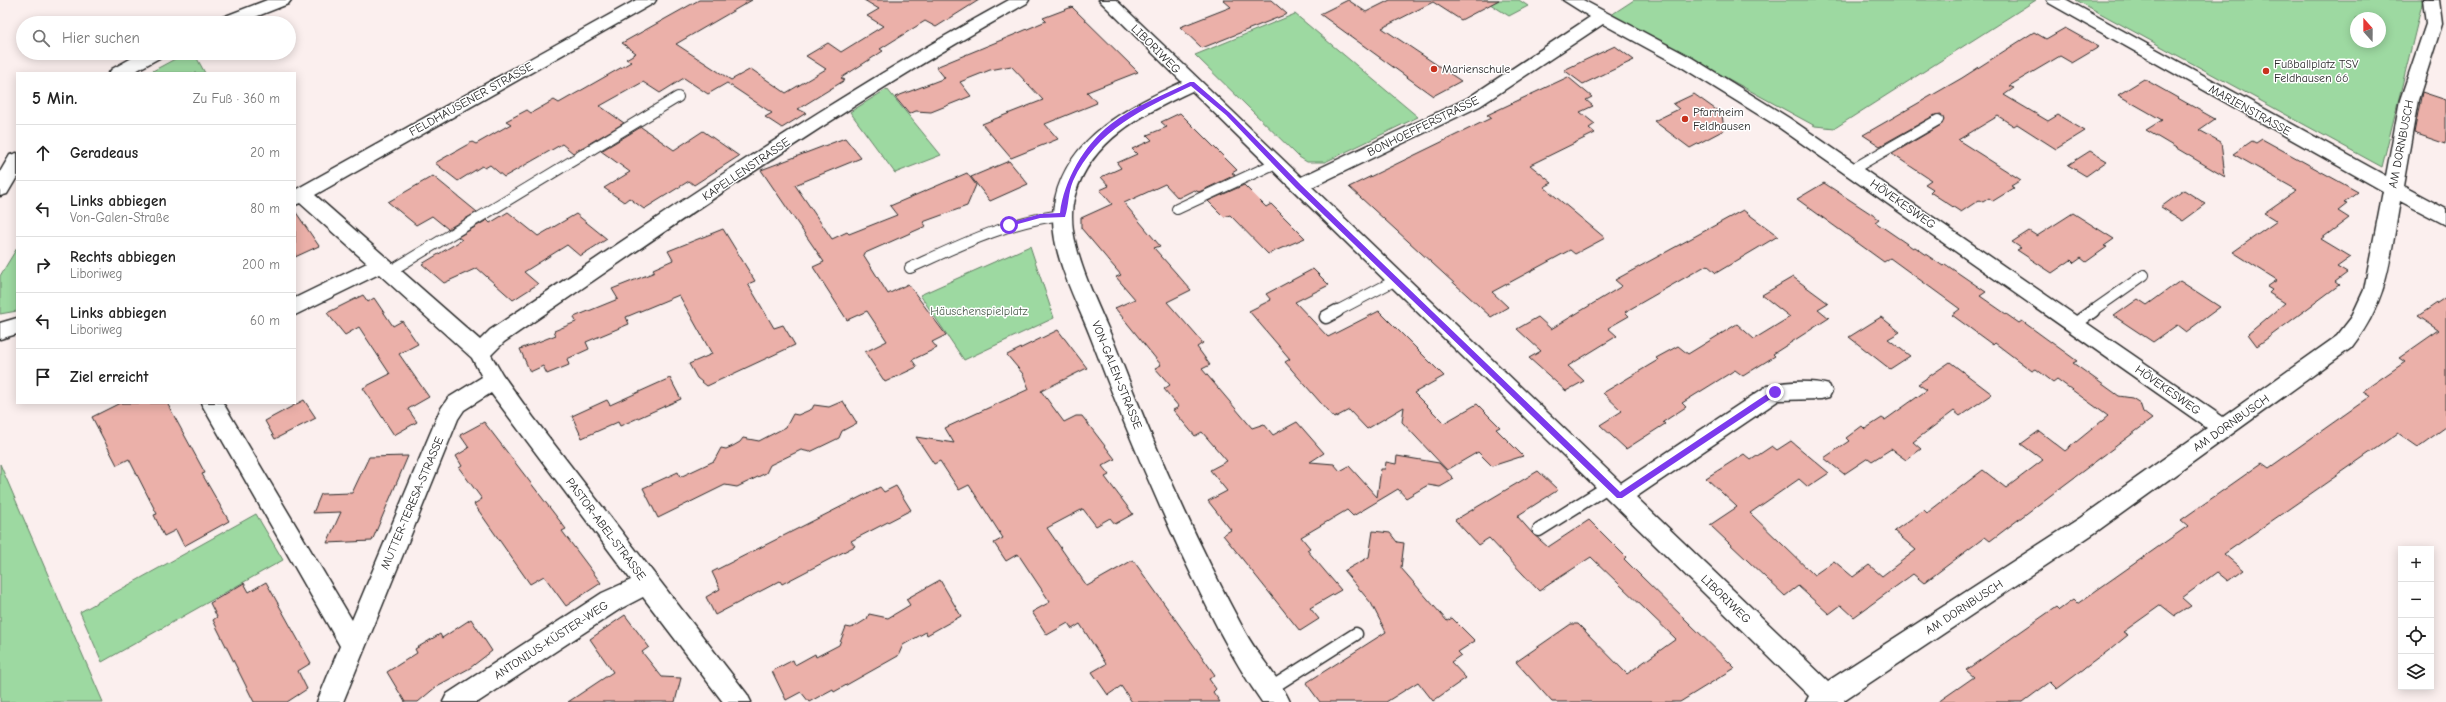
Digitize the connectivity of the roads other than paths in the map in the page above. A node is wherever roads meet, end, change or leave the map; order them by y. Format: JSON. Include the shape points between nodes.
{"nodes":[{"id":1,"x":282,"y":0,"type":"edge"},
{"id":2,"x":648,"y":0,"type":"edge"},
{"id":3,"x":1021,"y":0,"type":"edge"},
{"id":4,"x":1107,"y":0,"type":"edge"},
{"id":5,"x":1571,"y":0,"type":"edge"},
{"id":6,"x":2055,"y":0,"type":"edge"},
{"id":7,"x":2432,"y":0,"type":"edge"},
{"id":8,"x":242,"y":16,"type":"edge"},
{"id":9,"x":1602,"y":17,"type":"junction"},
{"id":10,"x":142,"y":60,"type":"edge"},
{"id":11,"x":120,"y":72,"type":"edge"},
{"id":12,"x":1192,"y":84,"type":"junction"},
{"id":13,"x":678,"y":97,"type":"dead end"},
{"id":14,"x":1938,"y":120,"type":"dead end"},
{"id":15,"x":16,"y":162,"type":"edge"},
{"id":16,"x":1276,"y":163,"type":"junction"},
{"id":17,"x":1853,"y":169,"type":"junction"},
{"id":18,"x":1298,"y":186,"type":"junction"},
{"id":19,"x":2392,"y":188,"type":"junction"},
{"id":20,"x":0,"y":189,"type":"edge"},
{"id":21,"x":299,"y":196,"type":"edge"},
{"id":22,"x":1177,"y":209,"type":"dead end"},
{"id":23,"x":1063,"y":215,"type":"junction"},
{"id":24,"x":2446,"y":218,"type":"edge"},
{"id":25,"x":385,"y":268,"type":"junction"},
{"id":26,"x":910,"y":268,"type":"dead end"},
{"id":27,"x":2144,"y":275,"type":"dead end"},
{"id":28,"x":1396,"y":280,"type":"junction"},
{"id":29,"x":296,"y":307,"type":"edge"},
{"id":30,"x":1326,"y":317,"type":"dead end"},
{"id":31,"x":2074,"y":324,"type":"junction"},
{"id":32,"x":16,"y":326,"type":"edge"},
{"id":33,"x":0,"y":331,"type":"edge"},
{"id":34,"x":480,"y":353,"type":"junction"},
{"id":35,"x":494,"y":380,"type":"junction"},
{"id":36,"x":1821,"y":391,"type":"dead end"},
{"id":37,"x":213,"y":404,"type":"edge"},
{"id":38,"x":2223,"y":428,"type":"junction"},
{"id":39,"x":1614,"y":491,"type":"junction"},
{"id":40,"x":1540,"y":530,"type":"dead end"},
{"id":41,"x":648,"y":583,"type":"junction"},
{"id":42,"x":1356,"y":634,"type":"dead end"},
{"id":43,"x":353,"y":645,"type":"junction"},
{"id":44,"x":1273,"y":696,"type":"edge"},
{"id":45,"x":1826,"y":700,"type":"edge"},
{"id":46,"x":330,"y":702,"type":"edge"},
{"id":47,"x":456,"y":702,"type":"edge"},
{"id":48,"x":738,"y":702,"type":"edge"}],
"edges":[{"from":1,"to":8,"type":"street"},
{"from":2,"to":21,"type":"street","name":"FELDHAUSENER STRASSE"},
{"from":3,"to":34,"type":"street","name":"KAPELLENSTRASSE","via":[[952,36],[817,122],[497,336]]},
{"from":4,"to":12,"type":"street","name":"LIBORIWEG"},
{"from":5,"to":9,"type":"street","name":"HÖVEKESWEG"},
{"from":6,"to":19,"type":"street","name":"MARIENSTRASSE"},
{"from":7,"to":19,"type":"street","name":"AM DORNBUSCH","via":[[2434,24],[2409,100]]},
{"from":9,"to":17,"type":"street","name":"HÖVEKESWEG","via":[[1739,92]]},
{"from":9,"to":18,"type":"street","name":"BONHOEFFERSTRASSE","via":[[1474,102]]},
{"from":10,"to":11,"type":"street"},
{"from":12,"to":16,"type":"street","name":"LIBORIWEG","via":[[1228,114]]},
{"from":12,"to":23,"type":"street","name":"VON-GALEN-STRASSE","via":[[1143,107],[1112,126],[1086,155],[1070,181]]},
{"from":13,"to":25,"type":"lane"},
{"from":14,"to":17,"type":"lane"},
{"from":15,"to":20,"type":"street"},
{"from":16,"to":18,"type":"street","name":"LIBORIWEG"},
{"from":16,"to":22,"type":"lane"},
{"from":17,"to":31,"type":"street","name":"HÖVEKESWEG"},
{"from":18,"to":28,"type":"street","name":"LIBORIWEG"},
{"from":19,"to":24,"type":"street","name":"MARIENSTRASSE"},
{"from":19,"to":38,"type":"street","name":"AM DORNBUSCH","via":[[2374,290],[2360,322],[2344,342]]},
{"from":21,"to":25,"type":"street"},
{"from":23,"to":26,"type":"lane","via":[[1040,216],[1002,227]]},
{"from":23,"to":44,"type":"street","name":"VON-GALEN-STRASSE","via":[[1068,250],[1119,382],[1176,517],[1232,633]]},
{"from":25,"to":29,"type":"street"},
{"from":25,"to":34,"type":"street"},
{"from":27,"to":31,"type":"lane"},
{"from":28,"to":30,"type":"lane"},
{"from":28,"to":39,"type":"street","name":"LIBORIWEG"},
{"from":31,"to":38,"type":"street","name":"HÖVEKESWEG"},
{"from":32,"to":33,"type":"street"},
{"from":34,"to":35,"type":"street","name":"PASTOR-ABEL-STRASSE"},
{"from":35,"to":41,"type":"street","name":"PASTOR-ABEL-STRASSE"},
{"from":35,"to":43,"type":"street","name":"MUTTER-TERESA-STRASSE","via":[[456,404],[448,416]]},
{"from":36,"to":39,"type":"street","via":[[1775,392]]},
{"from":37,"to":43,"type":"street"},
{"from":38,"to":45,"type":"street","name":"AM DORNBUSCH","via":[[2088,524]]},
{"from":39,"to":40,"type":"lane"},
{"from":39,"to":45,"type":"street","name":"LIBORIWEG"},
{"from":41,"to":47,"type":"street","name":"ANTONIUS-KÜSTER-WEG","via":[[611,601]]},
{"from":41,"to":48,"type":"street","name":"PASTOR-ABEL-STRASSE"},
{"from":42,"to":44,"type":"lane"},
{"from":43,"to":46,"type":"street","name":"MUTTER-TERESA-STRASSE"}]}
